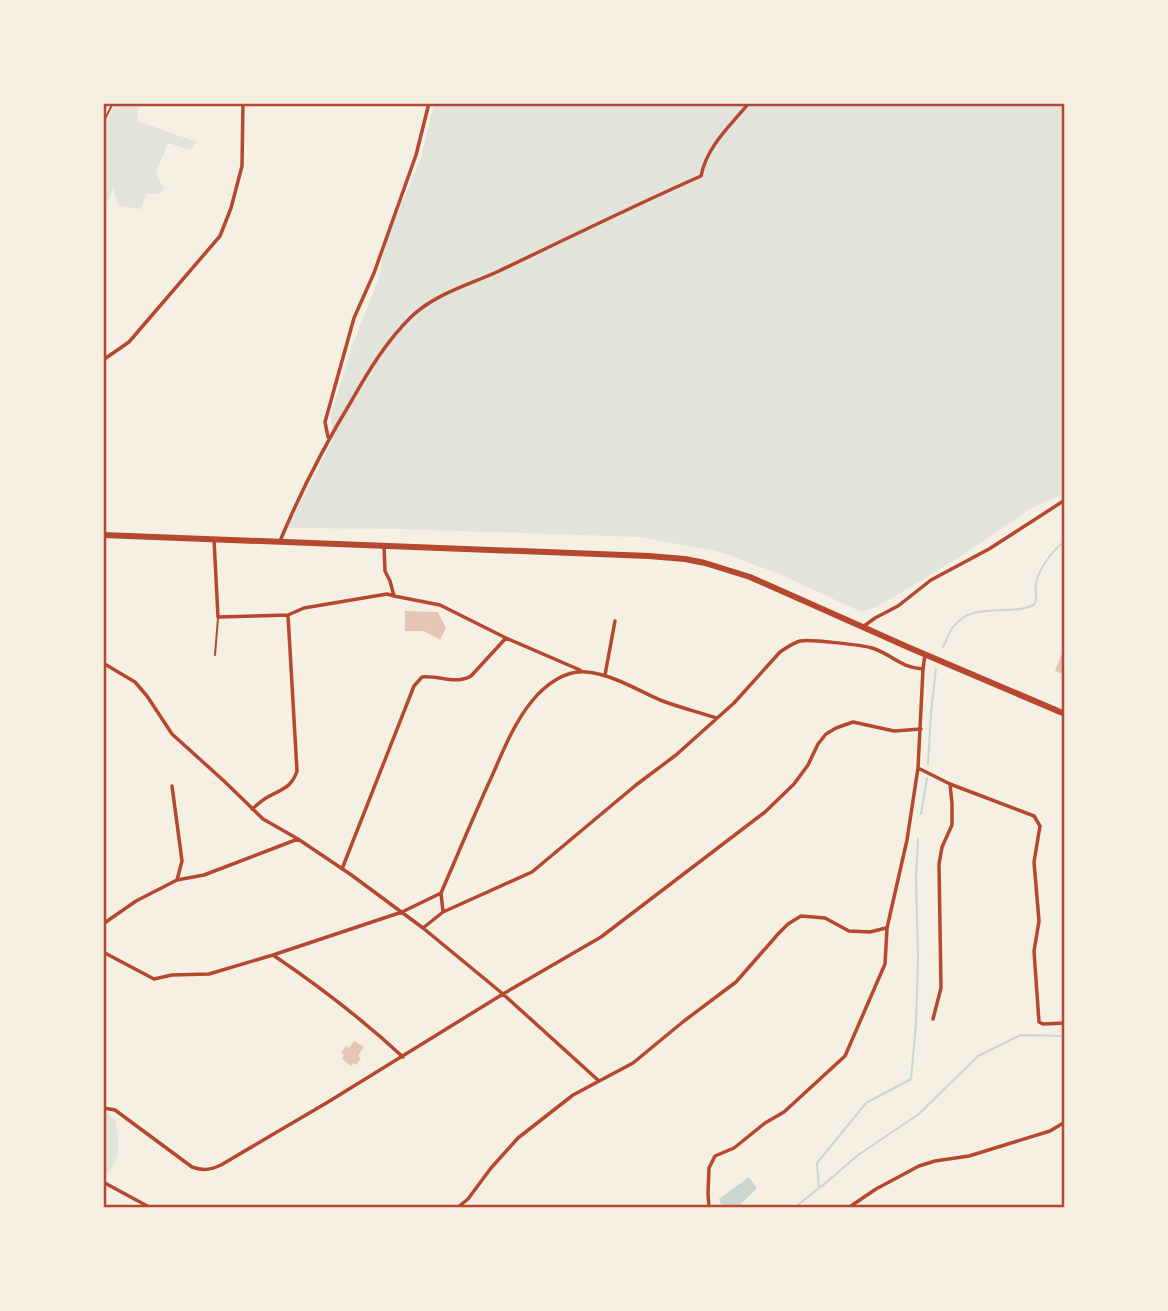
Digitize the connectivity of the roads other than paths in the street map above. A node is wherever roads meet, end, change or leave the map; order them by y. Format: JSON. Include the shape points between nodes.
{"nodes":[{"id":1,"x":243,"y":103,"type":"edge"},
{"id":2,"x":429,"y":103,"type":"edge"},
{"id":3,"x":750,"y":103,"type":"edge"},
{"id":4,"x":103,"y":360,"type":"edge"},
{"id":5,"x":328,"y":439,"type":"junction"},
{"id":6,"x":1065,"y":500,"type":"edge"},
{"id":7,"x":103,"y":535,"type":"edge"},
{"id":8,"x":214,"y":539,"type":"junction"},
{"id":9,"x":280,"y":541,"type":"junction"},
{"id":10,"x":384,"y":546,"type":"junction"},
{"id":11,"x":394,"y":596,"type":"junction"},
{"id":12,"x":288,"y":615,"type":"junction"},
{"id":13,"x":218,"y":617,"type":"junction"},
{"id":14,"x":615,"y":621,"type":"dead end"},
{"id":15,"x":864,"y":626,"type":"junction"},
{"id":16,"x":506,"y":638,"type":"junction"},
{"id":17,"x":215,"y":654,"type":"dead end"},
{"id":18,"x":925,"y":654,"type":"junction"},
{"id":19,"x":103,"y":663,"type":"edge"},
{"id":20,"x":923,"y":669,"type":"junction"},
{"id":21,"x":582,"y":671,"type":"junction"},
{"id":22,"x":605,"y":676,"type":"junction"},
{"id":23,"x":1065,"y":714,"type":"edge"},
{"id":24,"x":716,"y":718,"type":"junction"},
{"id":25,"x":920,"y":729,"type":"junction"},
{"id":26,"x":918,"y":768,"type":"junction"},
{"id":27,"x":950,"y":785,"type":"junction"},
{"id":28,"x":173,"y":786,"type":"dead end"},
{"id":29,"x":252,"y":808,"type":"junction"},
{"id":30,"x":298,"y":839,"type":"junction"},
{"id":31,"x":342,"y":869,"type":"junction"},
{"id":32,"x":177,"y":880,"type":"junction"},
{"id":33,"x":441,"y":893,"type":"junction"},
{"id":34,"x":402,"y":912,"type":"junction"},
{"id":35,"x":443,"y":912,"type":"junction"},
{"id":36,"x":103,"y":924,"type":"edge"},
{"id":37,"x":423,"y":928,"type":"junction"},
{"id":38,"x":887,"y":928,"type":"junction"},
{"id":39,"x":103,"y":952,"type":"edge"},
{"id":40,"x":273,"y":955,"type":"junction"},
{"id":41,"x":503,"y":994,"type":"junction"},
{"id":42,"x":933,"y":1019,"type":"dead end"},
{"id":43,"x":1065,"y":1023,"type":"edge"},
{"id":44,"x":403,"y":1057,"type":"junction"},
{"id":45,"x":599,"y":1082,"type":"junction"},
{"id":46,"x":103,"y":1108,"type":"edge"},
{"id":47,"x":1065,"y":1122,"type":"edge"},
{"id":48,"x":103,"y":1182,"type":"edge"},
{"id":49,"x":151,"y":1208,"type":"edge"},
{"id":50,"x":457,"y":1208,"type":"edge"},
{"id":51,"x":709,"y":1208,"type":"edge"},
{"id":52,"x":848,"y":1208,"type":"edge"}],
"edges":[{"from":1,"to":4,"type":"street","via":[[242,166],[220,236],[129,342]]},
{"from":2,"to":5,"type":"street","via":[[416,155],[354,318],[325,422]]},
{"from":3,"to":5,"type":"street","via":[[711,148],[701,176],[449,292],[412,316],[381,351]]},
{"from":5,"to":9,"type":"street"},
{"from":6,"to":15,"type":"street"},
{"from":7,"to":8,"type":"highway"},
{"from":8,"to":9,"type":"highway"},
{"from":8,"to":13,"type":"street"},
{"from":9,"to":10,"type":"highway"},
{"from":10,"to":11,"type":"street","via":[[385,571]]},
{"from":10,"to":15,"type":"highway","via":[[685,559],[750,577]]},
{"from":11,"to":12,"type":"street","via":[[304,608]]},
{"from":11,"to":16,"type":"street","via":[[440,605]]},
{"from":12,"to":13,"type":"street"},
{"from":12,"to":29,"type":"street","via":[[297,771],[287,788]]},
{"from":13,"to":17,"type":"lane"},
{"from":14,"to":22,"type":"street"},
{"from":15,"to":18,"type":"highway"},
{"from":16,"to":21,"type":"street"},
{"from":16,"to":31,"type":"street","via":[[465,680],[429,676],[414,686]]},
{"from":18,"to":20,"type":"street"},
{"from":18,"to":23,"type":"highway"},
{"from":19,"to":29,"type":"street","via":[[135,682],[172,734]]},
{"from":20,"to":24,"type":"street","via":[[909,668],[871,648],[800,641],[780,652]]},
{"from":20,"to":25,"type":"street"},
{"from":21,"to":22,"type":"street"},
{"from":21,"to":33,"type":"street","via":[[556,680],[521,716]]},
{"from":22,"to":24,"type":"street"},
{"from":24,"to":35,"type":"street","via":[[532,872]]},
{"from":25,"to":26,"type":"street"},
{"from":25,"to":41,"type":"street","via":[[894,731],[853,722],[826,734],[794,784],[765,812],[601,937]]},
{"from":26,"to":27,"type":"street"},
{"from":26,"to":38,"type":"street"},
{"from":27,"to":42,"type":"street","via":[[952,825],[939,864],[942,988]]},
{"from":27,"to":43,"type":"street","via":[[1034,816],[1040,826],[1034,862],[1039,1022]]},
{"from":28,"to":32,"type":"street","via":[[182,861]]},
{"from":29,"to":30,"type":"street"},
{"from":30,"to":31,"type":"street"},
{"from":30,"to":32,"type":"street","via":[[204,875]]},
{"from":31,"to":34,"type":"street"},
{"from":32,"to":36,"type":"street"},
{"from":33,"to":34,"type":"street"},
{"from":33,"to":35,"type":"street"},
{"from":34,"to":37,"type":"street"},
{"from":34,"to":40,"type":"street"},
{"from":35,"to":37,"type":"street"},
{"from":37,"to":41,"type":"street"},
{"from":38,"to":45,"type":"street","via":[[849,931],[825,918],[802,916],[778,934],[736,982],[633,1063]]},
{"from":38,"to":51,"type":"street","via":[[885,964],[845,1056],[784,1112],[715,1156],[709,1168]]},
{"from":39,"to":40,"type":"street","via":[[154,979],[209,974]]},
{"from":40,"to":44,"type":"street"},
{"from":41,"to":44,"type":"street"},
{"from":41,"to":45,"type":"street"},
{"from":44,"to":46,"type":"street","via":[[209,1170],[192,1167],[115,1110]]},
{"from":45,"to":50,"type":"street","via":[[573,1095],[518,1138]]},
{"from":47,"to":52,"type":"street","via":[[969,1156],[919,1166]]},
{"from":48,"to":49,"type":"street"}]}
